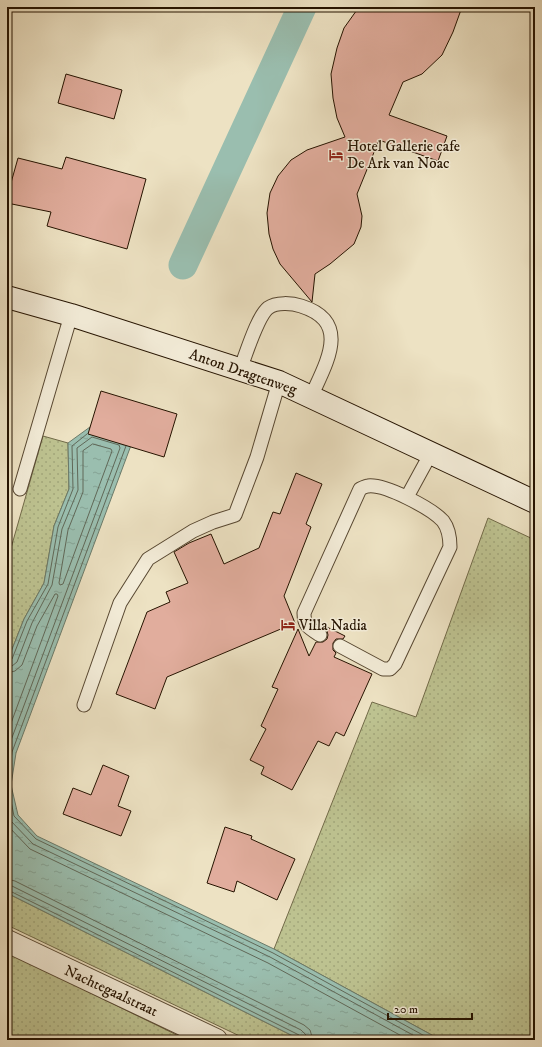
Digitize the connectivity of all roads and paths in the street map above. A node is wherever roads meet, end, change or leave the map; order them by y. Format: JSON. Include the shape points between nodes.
{"nodes":[{"id":1,"x":7,"y":297,"type":"edge"},
{"id":2,"x":71,"y":315,"type":"junction"},
{"id":3,"x":240,"y":369,"type":"junction"},
{"id":4,"x":279,"y":382,"type":"junction"},
{"id":5,"x":312,"y":397,"type":"junction"},
{"id":6,"x":431,"y":453,"type":"junction"},
{"id":7,"x":20,"y":489,"type":"dead end"},
{"id":8,"x":407,"y":497,"type":"junction"},
{"id":9,"x":535,"y":502,"type":"edge"},
{"id":10,"x":320,"y":635,"type":"dead end"},
{"id":11,"x":340,"y":646,"type":"dead end"},
{"id":12,"x":84,"y":705,"type":"dead end"},
{"id":13,"x":7,"y":941,"type":"edge"},
{"id":14,"x":216,"y":1040,"type":"edge"}],
"edges":[{"from":1,"to":2,"type":"main road","name":"Anton Dragtenweg"},
{"from":2,"to":3,"type":"main road","name":"Anton Dragtenweg"},
{"from":2,"to":7,"type":"lane"},
{"from":3,"to":4,"type":"main road","name":"Anton Dragtenweg"},
{"from":3,"to":5,"type":"lane","via":[[260,318],[268,308],[280,304],[296,304],[312,309],[321,315],[332,334],[326,361]]},
{"from":4,"to":5,"type":"main road","name":"Anton Dragtenweg"},
{"from":4,"to":12,"type":"lane","via":[[257,457],[235,515],[193,531],[148,559],[120,603]]},
{"from":5,"to":6,"type":"main road","name":"Anton Dragtenweg"},
{"from":6,"to":8,"type":"lane"},
{"from":6,"to":9,"type":"main road","name":"Anton Dragtenweg"},
{"from":8,"to":10,"type":"lane","via":[[378,487],[368,486],[360,489],[304,613],[304,621],[308,628]]},
{"from":8,"to":11,"type":"lane","via":[[423,505],[443,522],[450,534],[450,547],[395,664],[390,669],[383,669]]},
{"from":13,"to":14,"type":"main road","name":"Nachtegaalstraat"}]}
